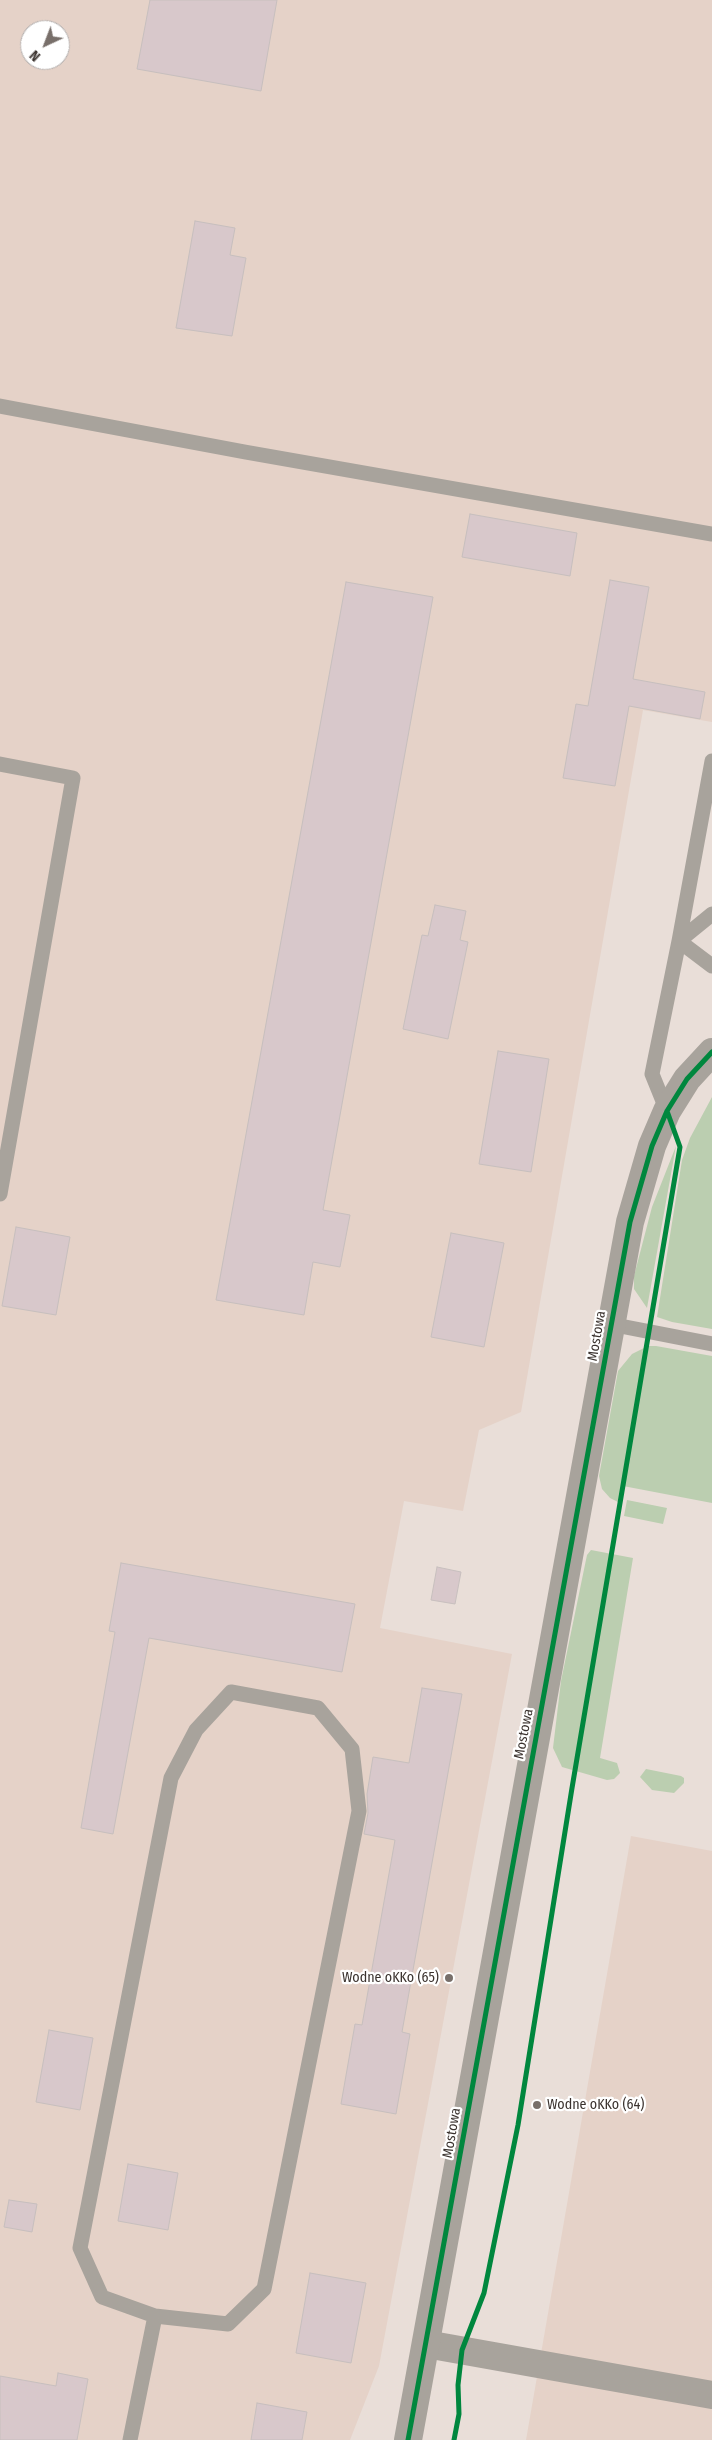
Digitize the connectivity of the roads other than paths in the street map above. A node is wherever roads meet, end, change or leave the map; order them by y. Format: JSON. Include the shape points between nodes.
{"nodes":[{"id":1,"x":0,"y":406,"type":"edge"},
{"id":2,"x":712,"y":534,"type":"edge"},
{"id":3,"x":712,"y":761,"type":"edge"},
{"id":4,"x":0,"y":764,"type":"edge"},
{"id":5,"x":712,"y":914,"type":"edge"},
{"id":6,"x":679,"y":941,"type":"junction"},
{"id":7,"x":712,"y":966,"type":"edge"},
{"id":8,"x":712,"y":1052,"type":"edge"},
{"id":9,"x":667,"y":1111,"type":"junction"},
{"id":10,"x":0,"y":1194,"type":"edge"},
{"id":11,"x":610,"y":1324,"type":"junction"},
{"id":12,"x":712,"y":1344,"type":"edge"},
{"id":13,"x":155,"y":2316,"type":"junction"},
{"id":14,"x":426,"y":2344,"type":"junction"},
{"id":15,"x":712,"y":2395,"type":"edge"},
{"id":16,"x":130,"y":2440,"type":"edge"},
{"id":17,"x":408,"y":2440,"type":"edge"}],
"edges":[{"from":1,"to":2,"type":"lane"},
{"from":3,"to":6,"type":"lane"},
{"from":4,"to":10,"type":"lane","via":[[73,778]]},
{"from":5,"to":6,"type":"lane"},
{"from":6,"to":7,"type":"lane"},
{"from":6,"to":9,"type":"lane","via":[[652,1074]]},
{"from":8,"to":9,"type":"street","name":"Mostowa","via":[[687,1080]]},
{"from":9,"to":11,"type":"street","name":"Mostowa","via":[[652,1146],[630,1222]]},
{"from":11,"to":12,"type":"lane"},
{"from":11,"to":14,"type":"street","name":"Mostowa"},
{"from":13,"to":13,"type":"lane","via":[[228,2324],[264,2289],[359,1811],[352,1749],[318,1708],[231,1692],[196,1730],[171,1778],[80,2248],[102,2297]]},
{"from":13,"to":16,"type":"lane"},
{"from":14,"to":15,"type":"street"},
{"from":14,"to":17,"type":"street","name":"Mostowa"}]}
